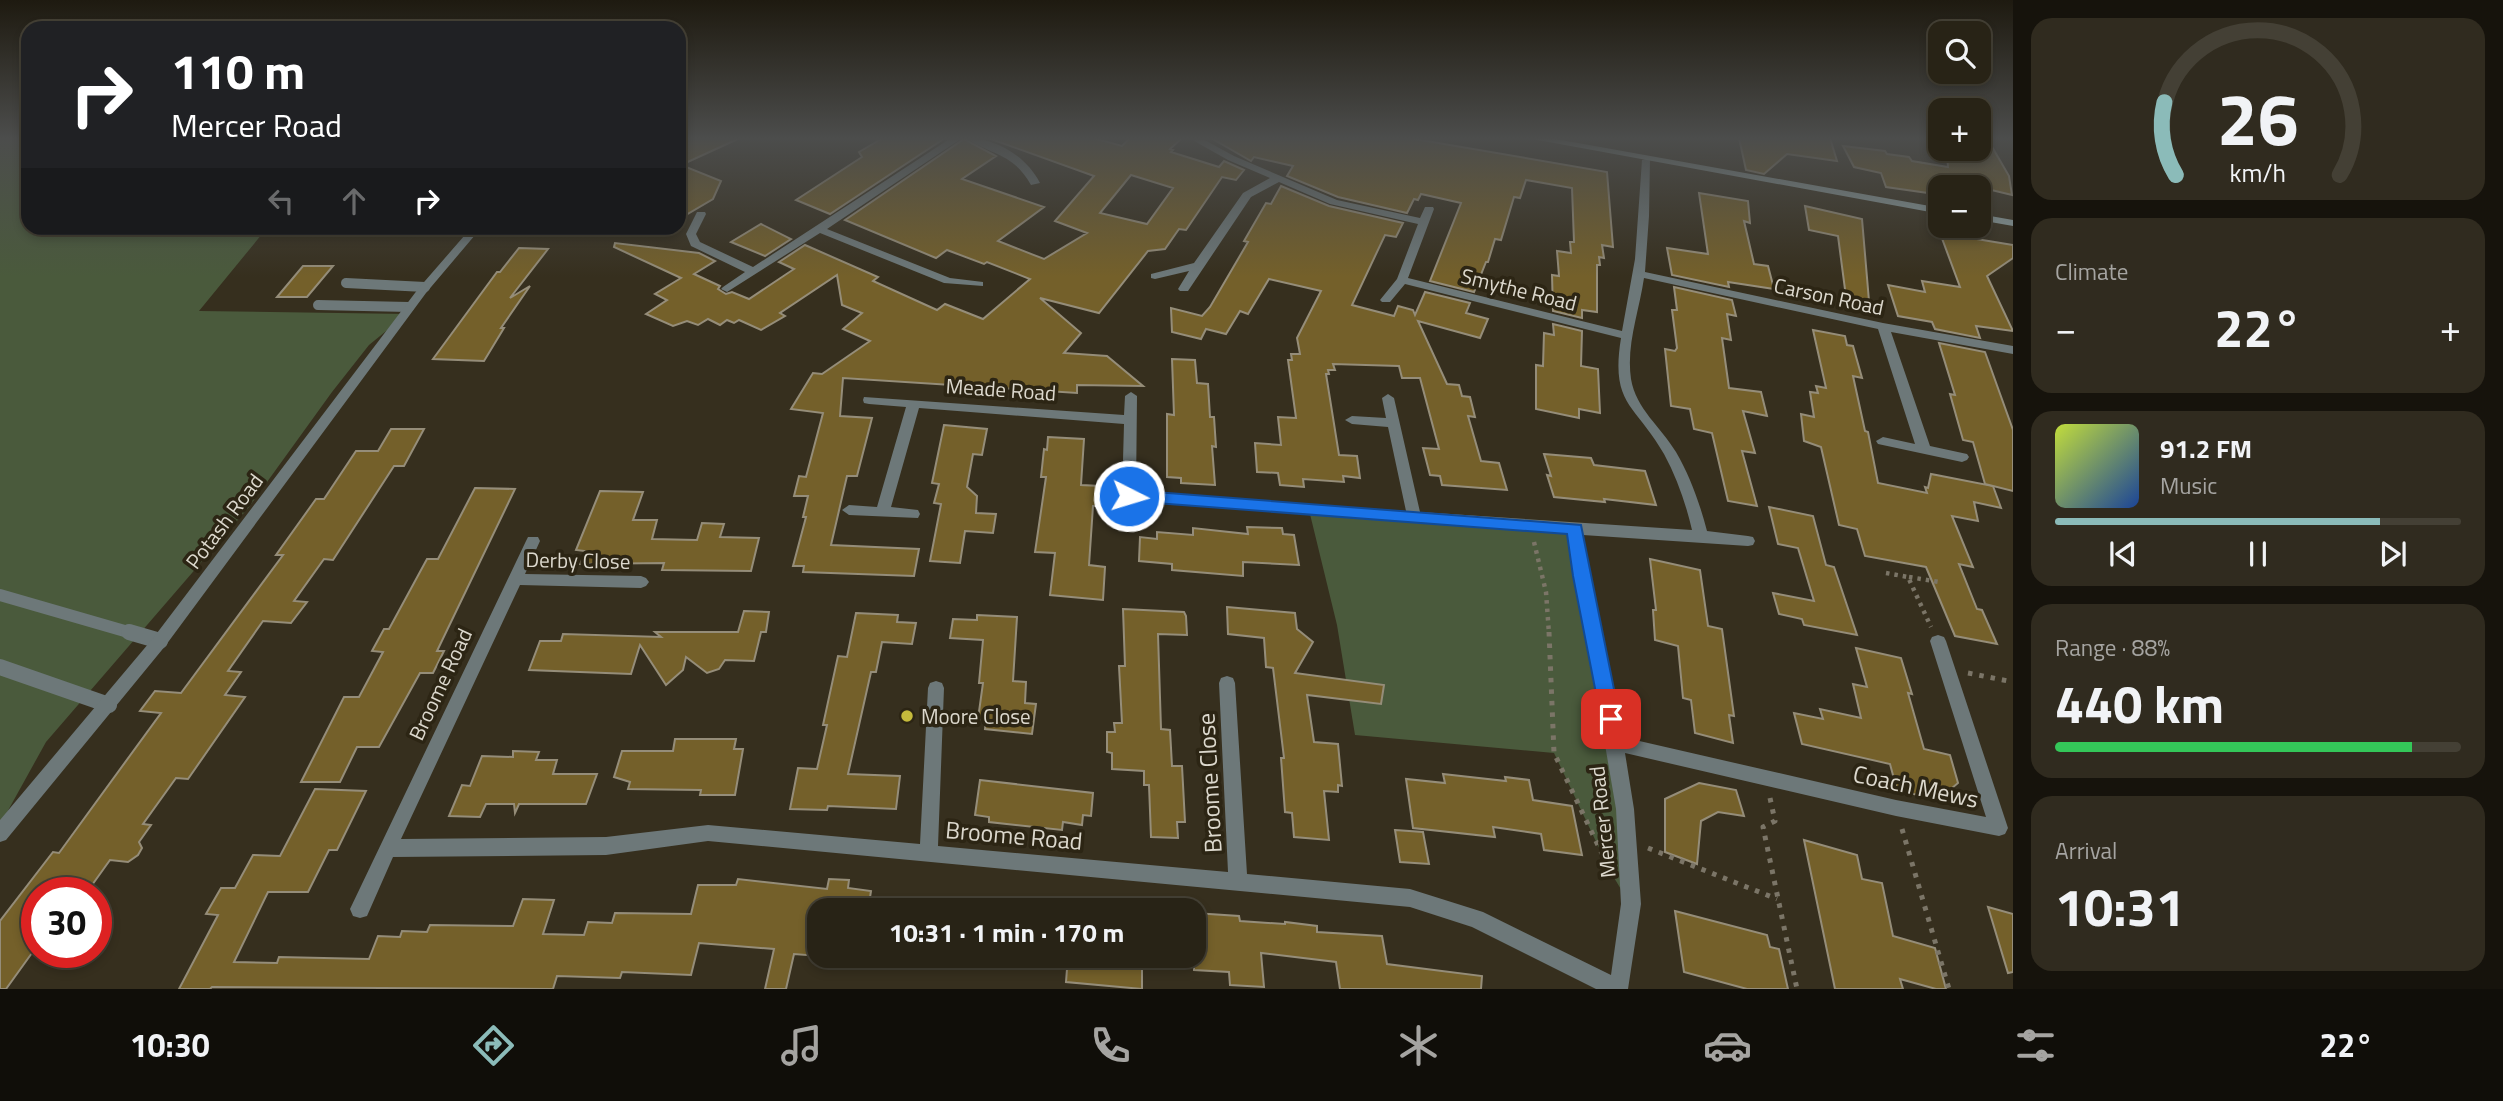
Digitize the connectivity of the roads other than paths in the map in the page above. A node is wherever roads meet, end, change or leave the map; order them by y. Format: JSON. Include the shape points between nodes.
{"nodes":[{"id":1,"x":889,"y":184,"type":"edge"},
{"id":2,"x":1266,"y":184,"type":"edge"},
{"id":3,"x":1292,"y":184,"type":"edge"},
{"id":4,"x":1645,"y":184,"type":"edge"},
{"id":5,"x":1786,"y":184,"type":"edge"},
{"id":6,"x":1429,"y":209,"type":"dead end"},
{"id":7,"x":1928,"y":209,"type":"edge"},
{"id":8,"x":701,"y":214,"type":"dead end"},
{"id":9,"x":1991,"y":219,"type":"edge"},
{"id":10,"x":1424,"y":222,"type":"junction"},
{"id":11,"x":2013,"y":223,"type":"edge"},
{"id":12,"x":821,"y":230,"type":"junction"},
{"id":13,"x":470,"y":235,"type":"edge"},
{"id":14,"x":1198,"y":265,"type":"junction"},
{"id":15,"x":752,"y":271,"type":"junction"},
{"id":16,"x":1639,"y":274,"type":"junction"},
{"id":17,"x":1156,"y":276,"type":"dead end"},
{"id":18,"x":1402,"y":280,"type":"junction"},
{"id":19,"x":346,"y":284,"type":"dead end"},
{"id":20,"x":979,"y":284,"type":"dead end"},
{"id":21,"x":425,"y":287,"type":"junction"},
{"id":22,"x":727,"y":289,"type":"dead end"},
{"id":23,"x":1184,"y":289,"type":"dead end"},
{"id":24,"x":1386,"y":300,"type":"dead end"},
{"id":25,"x":318,"y":305,"type":"dead end"},
{"id":26,"x":409,"y":307,"type":"junction"},
{"id":27,"x":1883,"y":327,"type":"junction"},
{"id":28,"x":1627,"y":336,"type":"junction"},
{"id":29,"x":2013,"y":350,"type":"edge"},
{"id":30,"x":1131,"y":396,"type":"dead end"},
{"id":31,"x":1388,"y":398,"type":"dead end"},
{"id":32,"x":869,"y":400,"type":"dead end"},
{"id":33,"x":914,"y":403,"type":"junction"},
{"id":34,"x":1131,"y":420,"type":"junction"},
{"id":35,"x":1352,"y":420,"type":"dead end"},
{"id":36,"x":1393,"y":423,"type":"junction"},
{"id":37,"x":1883,"y":441,"type":"dead end"},
{"id":38,"x":1924,"y":450,"type":"junction"},
{"id":39,"x":1962,"y":457,"type":"dead end"},
{"id":40,"x":1129,"y":496,"type":"junction"},
{"id":41,"x":849,"y":510,"type":"dead end"},
{"id":42,"x":883,"y":512,"type":"junction"},
{"id":43,"x":913,"y":514,"type":"dead end"},
{"id":44,"x":1414,"y":517,"type":"junction"},
{"id":45,"x":1124,"y":523,"type":"dead end"},
{"id":46,"x":1575,"y":529,"type":"junction"},
{"id":47,"x":1701,"y":536,"type":"junction"},
{"id":48,"x":533,"y":541,"type":"dead end"},
{"id":49,"x":1748,"y":541,"type":"dead end"},
{"id":50,"x":515,"y":579,"type":"junction"},
{"id":51,"x":641,"y":582,"type":"dead end"},
{"id":52,"x":0,"y":595,"type":"edge"},
{"id":53,"x":160,"y":641,"type":"junction"},
{"id":54,"x":1938,"y":641,"type":"road end"},
{"id":55,"x":0,"y":667,"type":"edge"},
{"id":56,"x":1227,"y":683,"type":"dead end"},
{"id":57,"x":936,"y":688,"type":"dead end"},
{"id":58,"x":109,"y":705,"type":"junction"},
{"id":59,"x":1615,"y":743,"type":"junction"},
{"id":60,"x":0,"y":834,"type":"edge"},
{"id":61,"x":388,"y":848,"type":"junction"},
{"id":62,"x":929,"y":852,"type":"junction"},
{"id":63,"x":1238,"y":881,"type":"junction"},
{"id":64,"x":360,"y":909,"type":"dead end"},
{"id":65,"x":1617,"y":989,"type":"edge"}],
"edges":[{"from":1,"to":12,"type":"street"},
{"from":2,"to":14,"type":"street","via":[[1247,195]]},
{"from":3,"to":10,"type":"street","via":[[1334,202]]},
{"from":4,"to":16,"type":"street"},
{"from":5,"to":7,"type":"street"},
{"from":6,"to":10,"type":"street"},
{"from":8,"to":15,"type":"street","via":[[691,234],[695,244]]},
{"from":9,"to":11,"type":"street"},
{"from":10,"to":18,"type":"street"},
{"from":12,"to":15,"type":"street"},
{"from":12,"to":20,"type":"street","via":[[948,281]]},
{"from":13,"to":21,"type":"street","name":"Potash Road"},
{"from":14,"to":17,"type":"street"},
{"from":14,"to":23,"type":"street"},
{"from":15,"to":22,"type":"street"},
{"from":16,"to":27,"type":"street","name":"Carson Road"},
{"from":16,"to":28,"type":"street"},
{"from":18,"to":24,"type":"street"},
{"from":18,"to":28,"type":"street","name":"Smythe Road"},
{"from":19,"to":21,"type":"lane"},
{"from":21,"to":26,"type":"street","name":"Potash Road"},
{"from":25,"to":26,"type":"lane"},
{"from":26,"to":53,"type":"street","name":"Potash Road"},
{"from":27,"to":29,"type":"street","name":"Carson Road"},
{"from":27,"to":38,"type":"street"},
{"from":28,"to":47,"type":"street","via":[[1628,393],[1637,412],[1663,442],[1693,505]]},
{"from":30,"to":34,"type":"street"},
{"from":31,"to":36,"type":"street"},
{"from":32,"to":33,"type":"street","name":"Meade Road"},
{"from":33,"to":34,"type":"street","name":"Meade Road"},
{"from":33,"to":42,"type":"street"},
{"from":34,"to":40,"type":"street"},
{"from":35,"to":36,"type":"street"},
{"from":36,"to":44,"type":"street"},
{"from":37,"to":38,"type":"street"},
{"from":38,"to":39,"type":"street"},
{"from":40,"to":44,"type":"street"},
{"from":40,"to":45,"type":"street"},
{"from":41,"to":42,"type":"street"},
{"from":42,"to":43,"type":"street"},
{"from":44,"to":46,"type":"street"},
{"from":46,"to":47,"type":"street"},
{"from":46,"to":59,"type":"street","name":"Mercer Road"},
{"from":47,"to":49,"type":"street"},
{"from":48,"to":50,"type":"street","name":"Broome Road"},
{"from":50,"to":51,"type":"street","name":"Derby Close"},
{"from":50,"to":61,"type":"street","name":"Broome Road"},
{"from":52,"to":53,"type":"lane"},
{"from":53,"to":58,"type":"street","name":"Potash Road"},
{"from":54,"to":59,"type":"street","name":"Coach Mews","via":[[1999,828]]},
{"from":55,"to":58,"type":"lane"},
{"from":56,"to":63,"type":"street","name":"Broome Close"},
{"from":57,"to":62,"type":"street"},
{"from":58,"to":60,"type":"street","name":"Potash Road"},
{"from":59,"to":65,"type":"street","name":"Mercer Road","via":[[1631,906]]},
{"from":61,"to":62,"type":"street","name":"Broome Road","via":[[606,846],[708,833]]},
{"from":61,"to":64,"type":"street","name":"Broome Road"},
{"from":62,"to":63,"type":"street","name":"Broome Road"},
{"from":63,"to":65,"type":"street","name":"Broome Road","via":[[1410,898],[1476,919]]}]}
